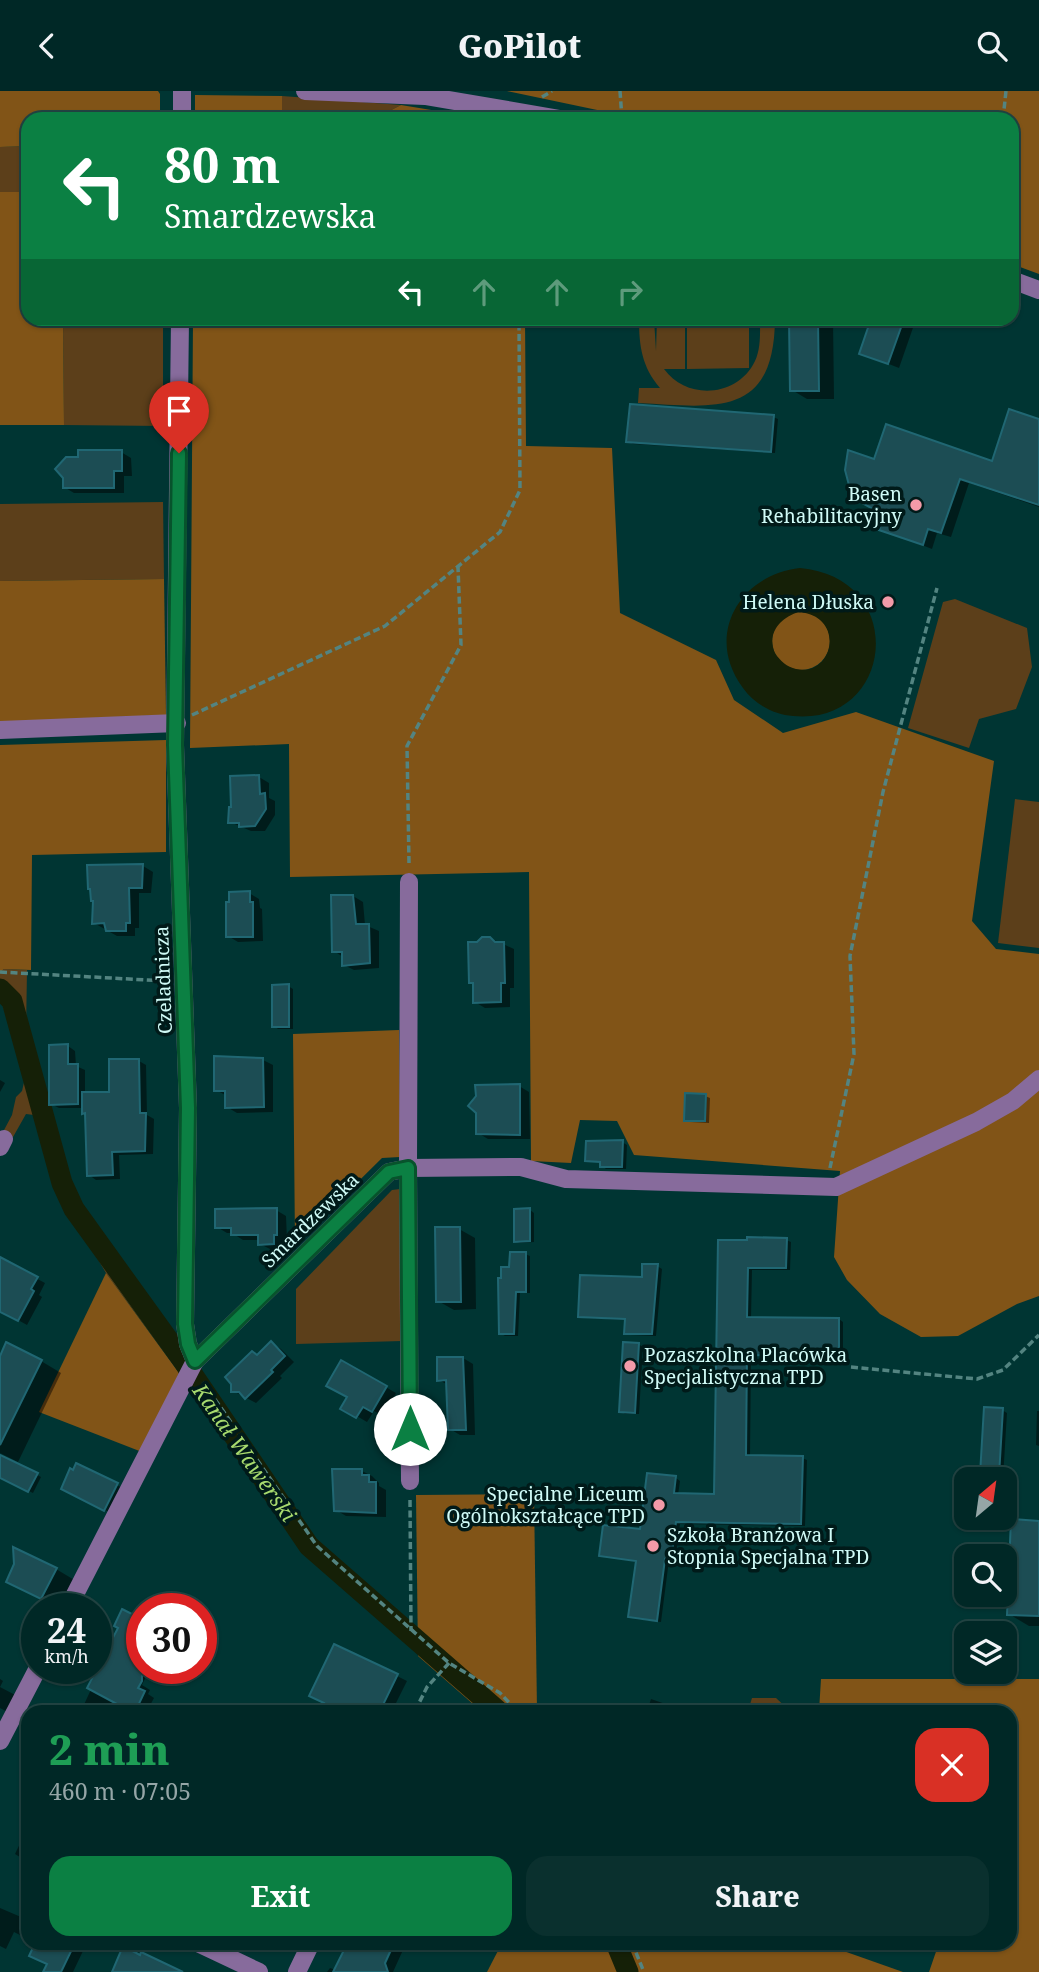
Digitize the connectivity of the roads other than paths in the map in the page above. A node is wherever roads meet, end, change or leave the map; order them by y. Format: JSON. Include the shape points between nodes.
{"nodes":[{"id":1,"x":182,"y":91,"type":"edge"},
{"id":2,"x":305,"y":91,"type":"edge"},
{"id":3,"x":182,"y":112,"type":"edge"},
{"id":4,"x":519,"y":112,"type":"edge"},
{"id":5,"x":1019,"y":283,"type":"edge"},
{"id":6,"x":1039,"y":290,"type":"edge"},
{"id":7,"x":180,"y":326,"type":"edge"},
{"id":8,"x":177,"y":723,"type":"junction"},
{"id":9,"x":0,"y":730,"type":"edge"},
{"id":10,"x":410,"y":883,"type":"road end"},
{"id":11,"x":1039,"y":1079,"type":"edge"},
{"id":12,"x":408,"y":1168,"type":"junction"},
{"id":13,"x":191,"y":1369,"type":"junction"},
{"id":14,"x":410,"y":1481,"type":"road end"},
{"id":15,"x":76,"y":1593,"type":"edge"},
{"id":16,"x":30,"y":1684,"type":"edge"},
{"id":17,"x":0,"y":1741,"type":"edge"},
{"id":18,"x":213,"y":1950,"type":"edge"},
{"id":19,"x":308,"y":1950,"type":"edge"},
{"id":20,"x":259,"y":1972,"type":"edge"},
{"id":21,"x":297,"y":1972,"type":"edge"}],
"edges":[{"from":1,"to":3,"type":"street"},
{"from":2,"to":4,"type":"street","via":[[425,96]]},
{"from":5,"to":6,"type":"street"},
{"from":7,"to":8,"type":"street","name":"Czeladnicza"},
{"from":8,"to":9,"type":"street"},
{"from":8,"to":13,"type":"street","name":"Czeladnicza","via":[[188,1108],[185,1324]]},
{"from":10,"to":12,"type":"street"},
{"from":11,"to":12,"type":"street","name":"Smardzewska","via":[[1013,1101],[976,1122],[836,1187],[566,1179],[521,1167]]},
{"from":12,"to":13,"type":"street","name":"Smardzewska","via":[[389,1172]]},
{"from":12,"to":14,"type":"street"},
{"from":13,"to":15,"type":"street"},
{"from":16,"to":17,"type":"street"},
{"from":18,"to":20,"type":"street"},
{"from":19,"to":21,"type":"street"}]}
